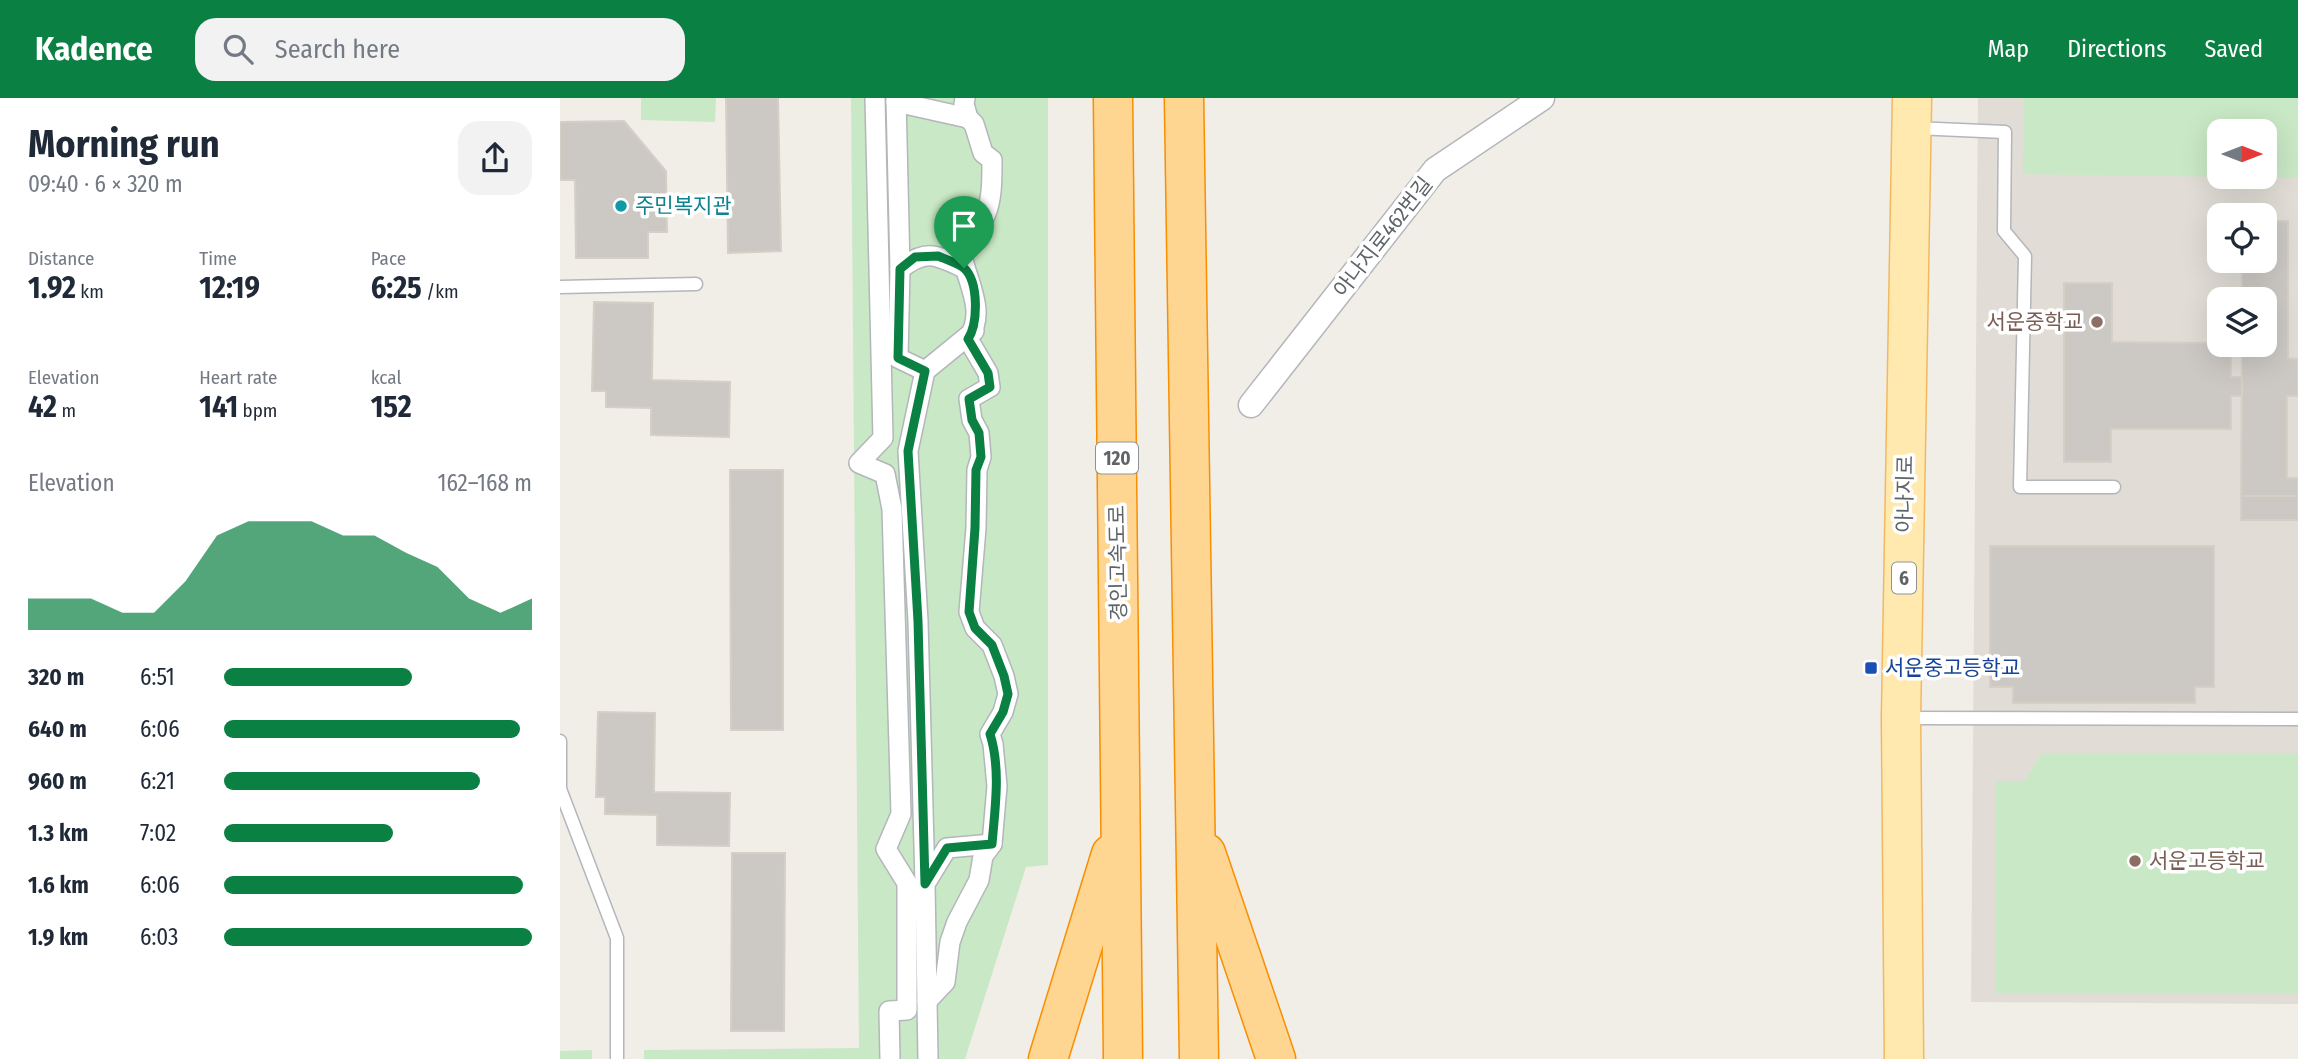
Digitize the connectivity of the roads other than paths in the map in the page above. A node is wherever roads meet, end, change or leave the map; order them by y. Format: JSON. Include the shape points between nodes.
{"nodes":[{"id":1,"x":875,"y":98,"type":"edge"},
{"id":2,"x":965,"y":98,"type":"edge"},
{"id":3,"x":1113,"y":98,"type":"edge"},
{"id":4,"x":1184,"y":98,"type":"edge"},
{"id":5,"x":1542,"y":98,"type":"edge"},
{"id":6,"x":896,"y":100,"type":"edge"},
{"id":7,"x":1911,"y":113,"type":"edge"},
{"id":8,"x":968,"y":118,"type":"junction"},
{"id":9,"x":964,"y":268,"type":"junction"},
{"id":10,"x":900,"y":269,"type":"junction"},
{"id":11,"x":696,"y":284,"type":"dead end"},
{"id":12,"x":560,"y":287,"type":"edge"},
{"id":13,"x":974,"y":331,"type":"junction"},
{"id":14,"x":925,"y":371,"type":"junction"},
{"id":15,"x":1251,"y":405,"type":"dead end"},
{"id":16,"x":2114,"y":487,"type":"dead end"},
{"id":17,"x":1901,"y":718,"type":"junction"},
{"id":18,"x":2298,"y":719,"type":"edge"},
{"id":19,"x":560,"y":741,"type":"edge"},
{"id":20,"x":1194,"y":817,"type":"junction"},
{"id":21,"x":1122,"y":819,"type":"junction"},
{"id":22,"x":992,"y":844,"type":"junction"},
{"id":23,"x":925,"y":884,"type":"junction"},
{"id":24,"x":927,"y":1001,"type":"junction"},
{"id":25,"x":617,"y":1059,"type":"edge"},
{"id":26,"x":890,"y":1059,"type":"edge"},
{"id":27,"x":928,"y":1059,"type":"edge"},
{"id":28,"x":1048,"y":1059,"type":"edge"},
{"id":29,"x":1123,"y":1059,"type":"edge"},
{"id":30,"x":1199,"y":1059,"type":"edge"},
{"id":31,"x":1276,"y":1059,"type":"edge"},
{"id":32,"x":1905,"y":1059,"type":"edge"}],
"edges":[{"from":1,"to":26,"type":"street","via":[[883,438],[859,463],[885,474],[892,509],[901,814],[886,849],[907,883],[907,1010],[889,1010]]},
{"from":2,"to":8,"type":"street"},
{"from":3,"to":21,"type":"highway","name":"경인고속도로","number":"120"},
{"from":4,"to":20,"type":"highway"},
{"from":5,"to":15,"type":"street","name":"아나지로462번길","via":[[1435,170]]},
{"from":6,"to":8,"type":"street"},
{"from":6,"to":10,"type":"street"},
{"from":7,"to":16,"type":"lane","via":[[2005,132],[2004,231],[2025,256],[2020,487]]},
{"from":7,"to":17,"type":"main road","name":"아나지로","number":"6"},
{"from":8,"to":9,"type":"street","via":[[983,153],[992,160],[992,196],[977,233],[961,250]]},
{"from":9,"to":10,"type":"street","via":[[938,256],[915,257]]},
{"from":9,"to":13,"type":"street","via":[[976,301]]},
{"from":10,"to":14,"type":"street","via":[[898,358]]},
{"from":11,"to":12,"type":"lane"},
{"from":13,"to":14,"type":"street"},
{"from":13,"to":22,"type":"street","via":[[968,339],[988,373],[990,387],[969,399],[981,457],[976,470],[969,612],[975,628],[992,645],[1008,694],[990,734],[997,786]]},
{"from":14,"to":23,"type":"street","via":[[908,451]]},
{"from":17,"to":18,"type":"lane"},
{"from":17,"to":32,"type":"main road","name":"아나지로","number":"6"},
{"from":19,"to":25,"type":"lane","via":[[560,789],[617,938]]},
{"from":20,"to":30,"type":"highway"},
{"from":20,"to":31,"type":"highway"},
{"from":21,"to":28,"type":"highway","name":"경인고속도로","number":"120"},
{"from":21,"to":29,"type":"highway","name":"경인고속도로","number":"120"},
{"from":22,"to":23,"type":"street","via":[[947,848]]},
{"from":22,"to":24,"type":"street","via":[[957,922],[946,982]]},
{"from":23,"to":24,"type":"street"},
{"from":24,"to":27,"type":"street"}]}
